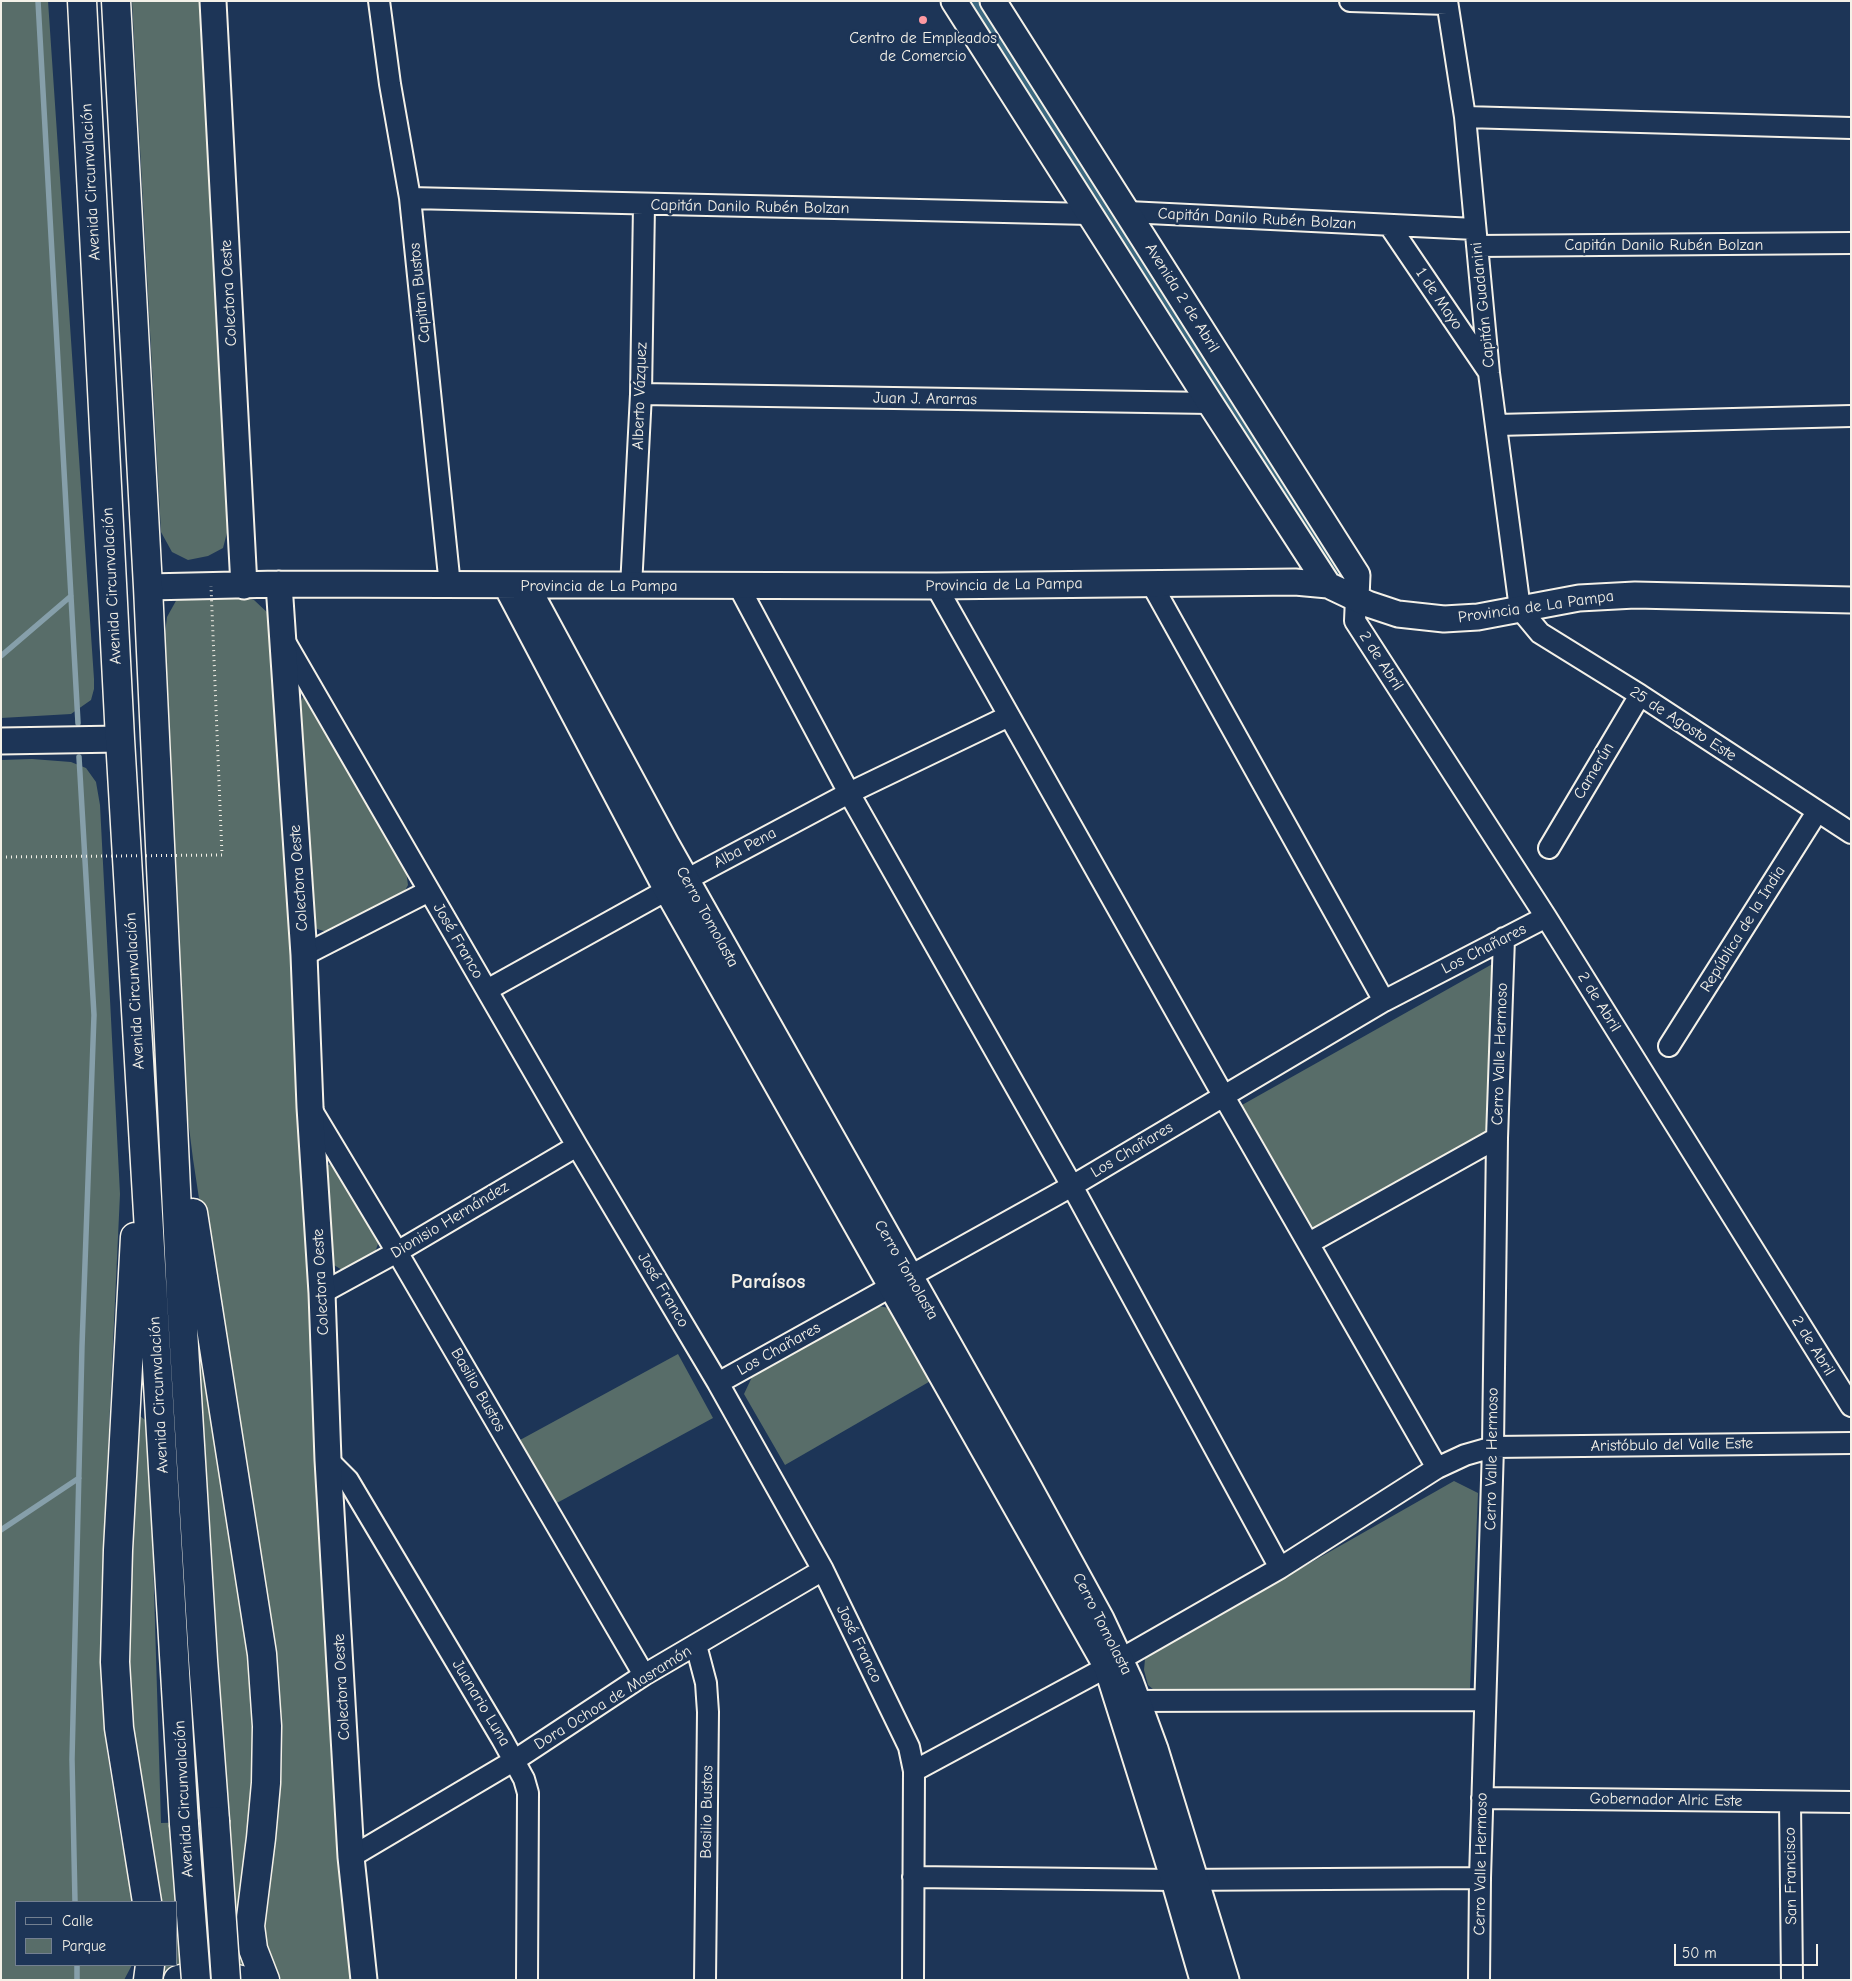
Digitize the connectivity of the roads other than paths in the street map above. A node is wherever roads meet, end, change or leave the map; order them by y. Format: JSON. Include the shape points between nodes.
{"nodes":[{"id":1,"x":82,"y":1,"type":"edge"},
{"id":2,"x":116,"y":1,"type":"edge"},
{"id":3,"x":213,"y":1,"type":"edge"},
{"id":4,"x":379,"y":1,"type":"edge"},
{"id":5,"x":954,"y":1,"type":"edge"},
{"id":6,"x":993,"y":1,"type":"edge"},
{"id":7,"x":1350,"y":1,"type":"edge"},
{"id":8,"x":1447,"y":3,"type":"edge"},
{"id":9,"x":1465,"y":117,"type":"junction"},
{"id":10,"x":1851,"y":128,"type":"edge"},
{"id":11,"x":410,"y":198,"type":"junction"},
{"id":12,"x":644,"y":205,"type":"junction"},
{"id":13,"x":1128,"y":212,"type":"junction"},
{"id":14,"x":1089,"y":214,"type":"junction"},
{"id":15,"x":1389,"y":225,"type":"junction"},
{"id":16,"x":1476,"y":238,"type":"junction"},
{"id":17,"x":1851,"y":244,"type":"edge"},
{"id":18,"x":1489,"y":373,"type":"junction"},
{"id":19,"x":641,"y":394,"type":"junction"},
{"id":20,"x":1210,"y":403,"type":"junction"},
{"id":21,"x":1851,"y":416,"type":"edge"},
{"id":22,"x":1497,"y":424,"type":"junction"},
{"id":23,"x":1151,"y":583,"type":"junction"},
{"id":24,"x":279,"y":584,"type":"junction"},
{"id":25,"x":516,"y":585,"type":"junction"},
{"id":26,"x":738,"y":585,"type":"junction"},
{"id":27,"x":1328,"y":585,"type":"junction"},
{"id":28,"x":244,"y":586,"type":"junction"},
{"id":29,"x":450,"y":586,"type":"junction"},
{"id":30,"x":936,"y":586,"type":"junction"},
{"id":31,"x":148,"y":587,"type":"junction"},
{"id":32,"x":631,"y":587,"type":"junction"},
{"id":33,"x":1356,"y":598,"type":"junction"},
{"id":34,"x":1851,"y":600,"type":"edge"},
{"id":35,"x":1520,"y":609,"type":"junction"},
{"id":36,"x":284,"y":640,"type":"junction"},
{"id":37,"x":1640,"y":695,"type":"junction"},
{"id":38,"x":1009,"y":716,"type":"junction"},
{"id":39,"x":120,"y":739,"type":"junction"},
{"id":40,"x":1,"y":741,"type":"edge"},
{"id":41,"x":849,"y":793,"type":"junction"},
{"id":42,"x":1817,"y":812,"type":"junction"},
{"id":43,"x":1851,"y":833,"type":"edge"},
{"id":44,"x":1549,"y":848,"type":"dead end"},
{"id":45,"x":676,"y":885,"type":"junction"},
{"id":46,"x":429,"y":891,"type":"junction"},
{"id":47,"x":1546,"y":917,"type":"junction"},
{"id":48,"x":1504,"y":938,"type":"junction"},
{"id":49,"x":304,"y":955,"type":"junction"},
{"id":50,"x":487,"y":990,"type":"junction"},
{"id":51,"x":1384,"y":1001,"type":"junction"},
{"id":52,"x":170,"y":1044,"type":"junction"},
{"id":53,"x":1669,"y":1046,"type":"dead end"},
{"id":54,"x":1223,"y":1095,"type":"junction"},
{"id":55,"x":310,"y":1107,"type":"junction"},
{"id":56,"x":142,"y":1113,"type":"junction"},
{"id":57,"x":1498,"y":1138,"type":"junction"},
{"id":58,"x":577,"y":1146,"type":"junction"},
{"id":59,"x":1072,"y":1186,"type":"junction"},
{"id":60,"x":1309,"y":1243,"type":"junction"},
{"id":61,"x":398,"y":1252,"type":"junction"},
{"id":62,"x":901,"y":1280,"type":"junction"},
{"id":63,"x":322,"y":1293,"type":"junction"},
{"id":64,"x":718,"y":1383,"type":"junction"},
{"id":65,"x":1851,"y":1406,"type":"edge"},
{"id":66,"x":1851,"y":1443,"type":"edge"},
{"id":67,"x":1493,"y":1447,"type":"junction"},
{"id":68,"x":328,"y":1460,"type":"junction"},
{"id":69,"x":1437,"y":1468,"type":"junction"},
{"id":70,"x":1280,"y":1568,"type":"junction"},
{"id":71,"x":823,"y":1570,"type":"junction"},
{"id":72,"x":696,"y":1645,"type":"junction"},
{"id":73,"x":1114,"y":1663,"type":"junction"},
{"id":74,"x":644,"y":1675,"type":"junction"},
{"id":75,"x":1485,"y":1700,"type":"junction"},
{"id":76,"x":1128,"y":1701,"type":"junction"},
{"id":77,"x":515,"y":1760,"type":"junction"},
{"id":78,"x":914,"y":1771,"type":"junction"},
{"id":79,"x":1482,"y":1798,"type":"junction"},
{"id":80,"x":1790,"y":1802,"type":"junction"},
{"id":81,"x":1851,"y":1802,"type":"edge"},
{"id":82,"x":351,"y":1857,"type":"junction"},
{"id":83,"x":913,"y":1877,"type":"junction"},
{"id":84,"x":1480,"y":1878,"type":"junction"},
{"id":85,"x":1185,"y":1880,"type":"junction"},
{"id":86,"x":147,"y":1901,"type":"edge"},
{"id":87,"x":150,"y":1966,"type":"edge"},
{"id":88,"x":148,"y":1980,"type":"edge"},
{"id":89,"x":178,"y":1980,"type":"edge"},
{"id":90,"x":196,"y":1980,"type":"edge"},
{"id":91,"x":226,"y":1980,"type":"edge"},
{"id":92,"x":241,"y":1980,"type":"edge"},
{"id":93,"x":265,"y":1980,"type":"edge"},
{"id":94,"x":364,"y":1980,"type":"edge"},
{"id":95,"x":527,"y":1980,"type":"edge"},
{"id":96,"x":705,"y":1980,"type":"edge"},
{"id":97,"x":913,"y":1980,"type":"edge"},
{"id":98,"x":1203,"y":1980,"type":"edge"},
{"id":99,"x":1226,"y":1980,"type":"edge"},
{"id":100,"x":1479,"y":1980,"type":"edge"},
{"id":101,"x":1792,"y":1980,"type":"edge"}],
"edges":[{"from":1,"to":39,"type":"main road","name":"Avenida Circunvalación"},
{"from":2,"to":31,"type":"main road","name":"Avenida Circunvalación"},
{"from":3,"to":28,"type":"street","name":"Colectora Oeste"},
{"from":4,"to":11,"type":"street","name":"Capitan Bustos"},
{"from":5,"to":14,"type":"street","name":"Avenida 2 de Abril"},
{"from":6,"to":13,"type":"street","name":"Avenida 2 de Abril"},
{"from":7,"to":8,"type":"street"},
{"from":8,"to":9,"type":"street","name":"Capitán Guadanini"},
{"from":9,"to":10,"type":"street"},
{"from":9,"to":16,"type":"street","name":"Capitán Guadanini"},
{"from":11,"to":12,"type":"street","name":"Capitán Danilo Rubén Bolzan"},
{"from":11,"to":29,"type":"street","name":"Capitan Bustos"},
{"from":12,"to":14,"type":"street","name":"Capitán Danilo Rubén Bolzan"},
{"from":12,"to":19,"type":"street","name":"Alberto Vázquez"},
{"from":13,"to":15,"type":"street","name":"Capitán Danilo Rubén Bolzan"},
{"from":13,"to":33,"type":"street","name":"Avenida 2 de Abril","via":[[1357,575]]},
{"from":14,"to":20,"type":"street","name":"Avenida 2 de Abril"},
{"from":15,"to":16,"type":"street","name":"Capitán Danilo Rubén Bolzan"},
{"from":15,"to":18,"type":"street","name":"1 de Mayo"},
{"from":16,"to":17,"type":"street","name":"Capitán Danilo Rubén Bolzan"},
{"from":16,"to":18,"type":"street","name":"Capitán Guadanini"},
{"from":18,"to":22,"type":"street","name":"Capitán Guadanini"},
{"from":19,"to":20,"type":"street","name":"Juan J. Ararras"},
{"from":19,"to":32,"type":"street","name":"Alberto Vázquez"},
{"from":20,"to":27,"type":"street","name":"Avenida 2 de Abril"},
{"from":21,"to":22,"type":"street"},
{"from":22,"to":35,"type":"street","name":"Capitán Guadanini"},
{"from":23,"to":27,"type":"street","name":"Provincia de La Pampa","via":[[1295,582]]},
{"from":23,"to":30,"type":"street","name":"Provincia de La Pampa"},
{"from":23,"to":51,"type":"street"},
{"from":24,"to":28,"type":"street","name":"Provincia de La Pampa"},
{"from":24,"to":29,"type":"street","name":"Provincia de La Pampa"},
{"from":24,"to":36,"type":"street","name":"Colectora Oeste"},
{"from":25,"to":29,"type":"street","name":"Provincia de La Pampa"},
{"from":25,"to":32,"type":"street","name":"Provincia de La Pampa"},
{"from":25,"to":45,"type":"street","name":"Cerro Tomolasta"},
{"from":26,"to":30,"type":"street","name":"Provincia de La Pampa"},
{"from":26,"to":32,"type":"street","name":"Provincia de La Pampa"},
{"from":26,"to":41,"type":"street"},
{"from":27,"to":33,"type":"street","name":"Provincia de La Pampa"},
{"from":28,"to":31,"type":"street","name":"Provincia de La Pampa"},
{"from":30,"to":38,"type":"street"},
{"from":31,"to":52,"type":"main road","name":"Avenida Circunvalación"},
{"from":33,"to":35,"type":"street","name":"Provincia de La Pampa","via":[[1398,614],[1444,620]]},
{"from":33,"to":47,"type":"street","name":"2 de Abril","via":[[1355,621]]},
{"from":34,"to":35,"type":"street","name":"Provincia de La Pampa","via":[[1635,595],[1580,598]]},
{"from":35,"to":37,"type":"street","name":"25 de Agosto Este","via":[[1540,633]]},
{"from":36,"to":46,"type":"street","name":"José Franco"},
{"from":36,"to":49,"type":"street","name":"Colectora Oeste"},
{"from":37,"to":42,"type":"street","name":"25 de Agosto Este"},
{"from":37,"to":44,"type":"street","name":"Camerún"},
{"from":38,"to":41,"type":"street","name":"Alba Pena"},
{"from":38,"to":54,"type":"street"},
{"from":39,"to":40,"type":"street"},
{"from":39,"to":56,"type":"main road","name":"Avenida Circunvalación"},
{"from":41,"to":45,"type":"street","name":"Alba Pena"},
{"from":41,"to":59,"type":"street"},
{"from":42,"to":43,"type":"street","name":"25 de Agosto Este"},
{"from":42,"to":53,"type":"street","name":"República de la India"},
{"from":45,"to":50,"type":"street","name":"Alba Pena"},
{"from":45,"to":62,"type":"street","name":"Cerro Tomolasta"},
{"from":46,"to":49,"type":"street"},
{"from":46,"to":50,"type":"street","name":"José Franco"},
{"from":47,"to":48,"type":"street","name":"Los Chañares"},
{"from":47,"to":65,"type":"street","name":"2 de Abril"},
{"from":48,"to":51,"type":"street","name":"Los Chañares"},
{"from":48,"to":57,"type":"street","name":"Cerro Valle Hermoso"},
{"from":49,"to":55,"type":"street","name":"Colectora Oeste"},
{"from":50,"to":58,"type":"street","name":"José Franco"},
{"from":51,"to":54,"type":"street","name":"Los Chañares"},
{"from":52,"to":91,"type":"main road","name":"Avenida Circunvalación","bridge":true,"via":[[181,1297]]},
{"from":52,"to":93,"type":"main road","via":[[195,1228],[262,1654],[267,1726],[266,1783],[250,1926],[253,1949]]},
{"from":54,"to":59,"type":"street","name":"Los Chañares"},
{"from":54,"to":60,"type":"street"},
{"from":55,"to":61,"type":"street","name":"Basilio Bustos"},
{"from":55,"to":63,"type":"street","name":"Colectora Oeste"},
{"from":56,"to":86,"type":"main road","via":[[115,1662],[119,1728]]},
{"from":56,"to":90,"type":"main road","name":"Avenida Circunvalación","bridge":true},
{"from":57,"to":60,"type":"street"},
{"from":57,"to":67,"type":"street","name":"Cerro Valle Hermoso"},
{"from":58,"to":61,"type":"street","name":"Dionisio Hernández"},
{"from":58,"to":64,"type":"street","name":"José Franco"},
{"from":59,"to":62,"type":"street","name":"Los Chañares"},
{"from":59,"to":70,"type":"street"},
{"from":60,"to":69,"type":"street"},
{"from":61,"to":63,"type":"street","name":"Dionisio Hernández"},
{"from":61,"to":74,"type":"street","name":"Basilio Bustos"},
{"from":62,"to":64,"type":"street","name":"Los Chañares"},
{"from":62,"to":73,"type":"street","name":"Cerro Tomolasta"},
{"from":63,"to":68,"type":"street","name":"Colectora Oeste"},
{"from":64,"to":71,"type":"street","name":"José Franco"},
{"from":66,"to":67,"type":"street","name":"Aristóbulo del Valle Este"},
{"from":67,"to":69,"type":"street","name":"Aristóbulo del Valle Este"},
{"from":67,"to":75,"type":"street","name":"Cerro Valle Hermoso"},
{"from":68,"to":77,"type":"street","name":"Juanario Luna","via":[[348,1480]]},
{"from":68,"to":82,"type":"street","name":"Colectora Oeste"},
{"from":69,"to":70,"type":"street","name":"Aristóbulo del Valle Este"},
{"from":70,"to":73,"type":"street","name":"Aristóbulo del Valle Este"},
{"from":71,"to":72,"type":"street","name":"Dora Ochoa de Masramón"},
{"from":71,"to":78,"type":"street","name":"José Franco","via":[[909,1747]]},
{"from":72,"to":74,"type":"street","name":"Dora Ochoa de Masramón"},
{"from":72,"to":96,"type":"street","name":"Basilio Bustos","via":[[706,1683],[708,1712]]},
{"from":73,"to":76,"type":"street","name":"Cerro Tomolasta"},
{"from":73,"to":78,"type":"street","name":"Aristóbulo del Valle Este"},
{"from":74,"to":77,"type":"street","name":"Dora Ochoa de Masramón"},
{"from":75,"to":76,"type":"street"},
{"from":75,"to":79,"type":"street","name":"Cerro Valle Hermoso"},
{"from":76,"to":85,"type":"street","name":"Cerro Tomolasta"},
{"from":77,"to":82,"type":"street","name":"Dora Ochoa de Masramón"},
{"from":77,"to":95,"type":"street","name":"Juanario Luna","via":[[528,1793]]},
{"from":78,"to":83,"type":"street","name":"José Franco"},
{"from":79,"to":80,"type":"street","name":"Gobernador Alric Este"},
{"from":79,"to":84,"type":"street","name":"Cerro Valle Hermoso"},
{"from":80,"to":81,"type":"street","name":"Gobernador Alric Este"},
{"from":80,"to":101,"type":"street","name":"San Francisco"},
{"from":82,"to":94,"type":"street","name":"Colectora Oeste"},
{"from":83,"to":85,"type":"street"},
{"from":83,"to":97,"type":"street","name":"José Franco"},
{"from":84,"to":85,"type":"street"},
{"from":84,"to":100,"type":"street","name":"Cerro Valle Hermoso"},
{"from":85,"to":98,"type":"street","name":"Cerro Tomolasta"},
{"from":85,"to":99,"type":"street","name":"Cerro Tomolasta"},
{"from":87,"to":88,"type":"main road"},
{"from":89,"to":92,"type":"main road","via":[[195,1975],[219,1975]]}]}
